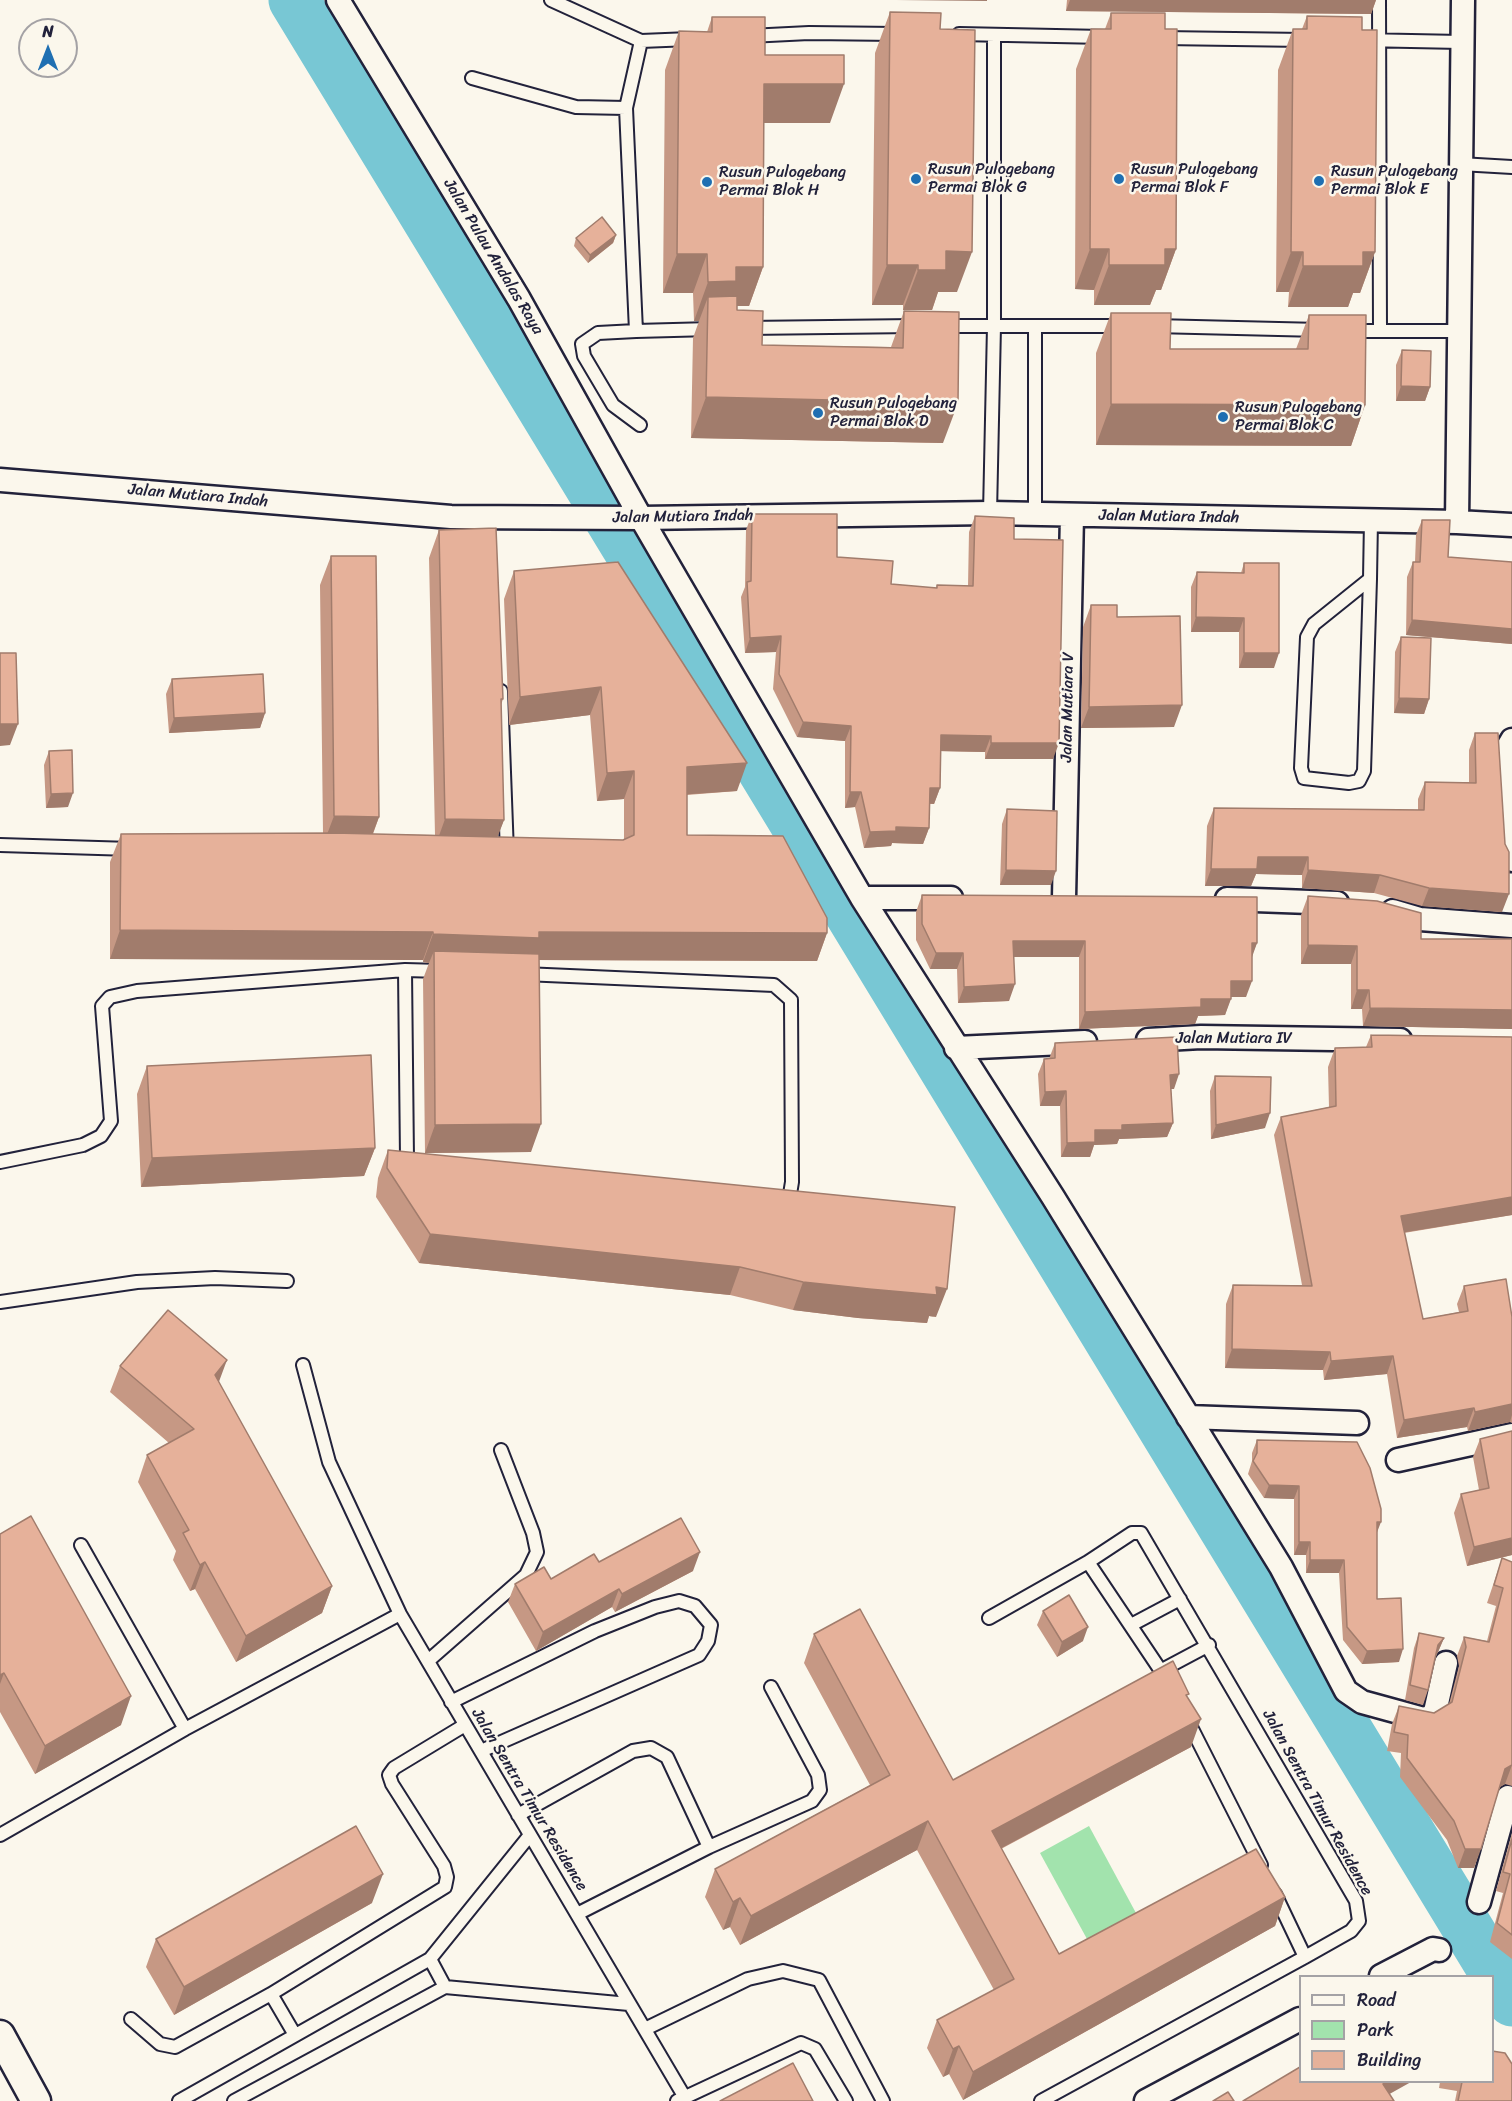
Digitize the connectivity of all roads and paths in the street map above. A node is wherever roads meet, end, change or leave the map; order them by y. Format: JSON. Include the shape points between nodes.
{"nodes":[{"id":1,"x":338,"y":0,"type":"edge"},
{"id":2,"x":550,"y":0,"type":"edge"},
{"id":3,"x":1379,"y":0,"type":"edge"},
{"id":4,"x":1462,"y":0,"type":"edge"},
{"id":5,"x":913,"y":34,"type":"edge"},
{"id":6,"x":948,"y":34,"type":"edge"},
{"id":7,"x":994,"y":35,"type":"junction"},
{"id":8,"x":731,"y":37,"type":"edge"},
{"id":9,"x":708,"y":38,"type":"edge"},
{"id":10,"x":1122,"y":38,"type":"edge"},
{"id":11,"x":1146,"y":38,"type":"edge"},
{"id":12,"x":1321,"y":40,"type":"edge"},
{"id":13,"x":1344,"y":40,"type":"edge"},
{"id":14,"x":1379,"y":40,"type":"junction"},
{"id":15,"x":641,"y":41,"type":"junction"},
{"id":16,"x":1461,"y":42,"type":"junction"},
{"id":17,"x":472,"y":78,"type":"dead end"},
{"id":18,"x":626,"y":108,"type":"junction"},
{"id":19,"x":1460,"y":164,"type":"junction"},
{"id":20,"x":1512,"y":166,"type":"edge"},
{"id":21,"x":994,"y":326,"type":"junction"},
{"id":22,"x":1035,"y":326,"type":"junction"},
{"id":23,"x":636,"y":331,"type":"junction"},
{"id":24,"x":1380,"y":331,"type":"junction"},
{"id":25,"x":1459,"y":331,"type":"junction"},
{"id":26,"x":640,"y":425,"type":"dead end"},
{"id":27,"x":0,"y":480,"type":"edge"},
{"id":28,"x":990,"y":513,"type":"junction"},
{"id":29,"x":1035,"y":514,"type":"junction"},
{"id":30,"x":1072,"y":515,"type":"junction"},
{"id":31,"x":634,"y":518,"type":"junction"},
{"id":32,"x":1371,"y":520,"type":"junction"},
{"id":33,"x":1457,"y":522,"type":"junction"},
{"id":34,"x":1512,"y":525,"type":"edge"},
{"id":35,"x":1370,"y":579,"type":"junction"},
{"id":36,"x":500,"y":683,"type":"edge"},
{"id":37,"x":1512,"y":740,"type":"edge"},
{"id":38,"x":0,"y":845,"type":"edge"},
{"id":39,"x":140,"y":849,"type":"edge"},
{"id":40,"x":508,"y":857,"type":"edge"},
{"id":41,"x":1512,"y":860,"type":"edge"},
{"id":42,"x":862,"y":898,"type":"junction"},
{"id":43,"x":969,"y":898,"type":"edge"},
{"id":44,"x":1040,"y":898,"type":"edge"},
{"id":45,"x":1064,"y":898,"type":"junction"},
{"id":46,"x":1087,"y":898,"type":"edge"},
{"id":47,"x":1204,"y":899,"type":"edge"},
{"id":48,"x":1512,"y":926,"type":"edge"},
{"id":49,"x":405,"y":970,"type":"junction"},
{"id":50,"x":452,"y":972,"type":"edge"},
{"id":51,"x":510,"y":974,"type":"edge"},
{"id":52,"x":1131,"y":1040,"type":"edge"},
{"id":53,"x":1419,"y":1040,"type":"edge"},
{"id":54,"x":1108,"y":1041,"type":"edge"},
{"id":55,"x":956,"y":1048,"type":"junction"},
{"id":56,"x":0,"y":1162,"type":"edge"},
{"id":57,"x":419,"y":1173,"type":"edge"},
{"id":58,"x":770,"y":1206,"type":"edge"},
{"id":59,"x":286,"y":1281,"type":"dead end"},
{"id":60,"x":0,"y":1302,"type":"edge"},
{"id":61,"x":303,"y":1365,"type":"dead end"},
{"id":62,"x":1188,"y":1417,"type":"junction"},
{"id":63,"x":1357,"y":1423,"type":"dead end"},
{"id":64,"x":1512,"y":1435,"type":"edge"},
{"id":65,"x":501,"y":1450,"type":"dead end"},
{"id":66,"x":1398,"y":1460,"type":"dead end"},
{"id":67,"x":81,"y":1545,"type":"dead end"},
{"id":68,"x":1088,"y":1562,"type":"junction"},
{"id":69,"x":1180,"y":1599,"type":"junction"},
{"id":70,"x":400,"y":1614,"type":"junction"},
{"id":71,"x":989,"y":1618,"type":"dead end"},
{"id":72,"x":1131,"y":1625,"type":"junction"},
{"id":73,"x":1209,"y":1645,"type":"junction"},
{"id":74,"x":428,"y":1661,"type":"junction"},
{"id":75,"x":1446,"y":1663,"type":"dead end"},
{"id":76,"x":1162,"y":1670,"type":"junction"},
{"id":77,"x":771,"y":1687,"type":"dead end"},
{"id":78,"x":1172,"y":1690,"type":"edge"},
{"id":79,"x":451,"y":1702,"type":"junction"},
{"id":80,"x":1183,"y":1711,"type":"edge"},
{"id":81,"x":465,"y":1725,"type":"junction"},
{"id":82,"x":185,"y":1729,"type":"junction"},
{"id":83,"x":481,"y":1752,"type":"junction"},
{"id":84,"x":1507,"y":1796,"type":"edge"},
{"id":85,"x":518,"y":1815,"type":"junction"},
{"id":86,"x":0,"y":1835,"type":"edge"},
{"id":87,"x":530,"y":1835,"type":"junction"},
{"id":88,"x":709,"y":1847,"type":"junction"},
{"id":89,"x":1479,"y":1902,"type":"dead end"},
{"id":90,"x":577,"y":1914,"type":"junction"},
{"id":91,"x":1439,"y":1950,"type":"dead end"},
{"id":92,"x":1305,"y":1957,"type":"junction"},
{"id":93,"x":430,"y":1959,"type":"junction"},
{"id":94,"x":1385,"y":1975,"type":"edge"},
{"id":95,"x":445,"y":1987,"type":"junction"},
{"id":96,"x":271,"y":1994,"type":"junction"},
{"id":97,"x":629,"y":2004,"type":"junction"},
{"id":98,"x":132,"y":2019,"type":"dead end"},
{"id":99,"x":1299,"y":2020,"type":"edge"},
{"id":100,"x":645,"y":2029,"type":"junction"},
{"id":101,"x":0,"y":2035,"type":"edge"},
{"id":102,"x":295,"y":2035,"type":"junction"},
{"id":103,"x":680,"y":2099,"type":"edge"},
{"id":104,"x":36,"y":2101,"type":"edge"},
{"id":105,"x":179,"y":2101,"type":"edge"},
{"id":106,"x":234,"y":2101,"type":"edge"},
{"id":107,"x":846,"y":2101,"type":"edge"},
{"id":108,"x":883,"y":2101,"type":"edge"},
{"id":109,"x":1041,"y":2101,"type":"edge"},
{"id":110,"x":1146,"y":2101,"type":"edge"}],
"edges":[{"from":1,"to":31,"type":"street","name":"Jalan Pulau Andalas Raya","via":[[519,299]]},
{"from":2,"to":15,"type":"lane"},
{"from":3,"to":14,"type":"lane"},
{"from":4,"to":16,"type":"street"},
{"from":5,"to":8,"type":"lane"},
{"from":6,"to":7,"type":"lane"},
{"from":7,"to":10,"type":"lane"},
{"from":7,"to":21,"type":"lane"},
{"from":9,"to":15,"type":"lane"},
{"from":11,"to":12,"type":"lane"},
{"from":13,"to":14,"type":"lane"},
{"from":14,"to":16,"type":"lane"},
{"from":14,"to":24,"type":"lane"},
{"from":15,"to":18,"type":"lane"},
{"from":16,"to":19,"type":"street"},
{"from":17,"to":18,"type":"lane","via":[[576,108]]},
{"from":18,"to":23,"type":"lane"},
{"from":19,"to":20,"type":"lane"},
{"from":19,"to":25,"type":"street"},
{"from":21,"to":22,"type":"lane"},
{"from":21,"to":23,"type":"lane"},
{"from":21,"to":28,"type":"lane"},
{"from":22,"to":24,"type":"lane"},
{"from":22,"to":29,"type":"lane"},
{"from":23,"to":26,"type":"lane","via":[[598,333],[582,344],[584,356],[613,405]]},
{"from":24,"to":25,"type":"lane"},
{"from":25,"to":33,"type":"street"},
{"from":27,"to":31,"type":"street","name":"Jalan Mutiara Indah","via":[[406,514],[493,526],[534,517]]},
{"from":28,"to":29,"type":"street","name":"Jalan Mutiara Indah"},
{"from":28,"to":31,"type":"street","name":"Jalan Mutiara Indah"},
{"from":29,"to":30,"type":"street","name":"Jalan Mutiara Indah"},
{"from":30,"to":32,"type":"street","name":"Jalan Mutiara Indah"},
{"from":30,"to":45,"type":"street","name":"Jalan Mutiara V"},
{"from":31,"to":42,"type":"street","name":"Jalan Pulau Andalas Raya"},
{"from":32,"to":33,"type":"street","name":"Jalan Mutiara Indah"},
{"from":32,"to":35,"type":"lane"},
{"from":33,"to":34,"type":"street","name":"Jalan Mutiara Indah"},
{"from":35,"to":35,"type":"lane","via":[[1364,771],[1359,781],[1349,783],[1304,778],[1301,768],[1307,637],[1314,624]]},
{"from":36,"to":40,"type":"lane"},
{"from":37,"to":41,"type":"street","via":[[1505,752]]},
{"from":38,"to":39,"type":"lane"},
{"from":42,"to":43,"type":"street"},
{"from":42,"to":55,"type":"street","name":"Jalan Pulau Andalas Raya"},
{"from":44,"to":45,"type":"street"},
{"from":45,"to":46,"type":"street"},
{"from":47,"to":48,"type":"street","via":[[1368,905],[1420,919]]},
{"from":49,"to":50,"type":"lane"},
{"from":49,"to":56,"type":"lane","via":[[137,991],[110,997],[102,1006],[111,1122],[101,1136],[83,1145]]},
{"from":49,"to":57,"type":"lane","via":[[407,1159],[411,1170]]},
{"from":51,"to":58,"type":"lane","via":[[774,985],[791,1000],[792,1182],[789,1200]]},
{"from":52,"to":53,"type":"street","name":"Jalan Mutiara IV"},
{"from":54,"to":55,"type":"street"},
{"from":55,"to":62,"type":"street","name":"Jalan Pulau Andalas Raya"},
{"from":59,"to":60,"type":"lane","via":[[215,1278],[137,1282]]},
{"from":61,"to":70,"type":"lane","name":"Jalan Sentra Timur Residence","via":[[329,1462]]},
{"from":62,"to":63,"type":"street"},
{"from":62,"to":75,"type":"street","name":"Jalan Pulau Andalas Raya","via":[[1281,1567],[1346,1691],[1362,1702],[1424,1719],[1435,1712]]},
{"from":64,"to":66,"type":"street"},
{"from":65,"to":74,"type":"lane","via":[[537,1551],[526,1575]]},
{"from":67,"to":82,"type":"lane"},
{"from":68,"to":69,"type":"lane","name":"Jalan Sentra Timur Residence","via":[[1132,1533],[1141,1533]]},
{"from":68,"to":71,"type":"lane"},
{"from":68,"to":72,"type":"lane"},
{"from":69,"to":72,"type":"lane"},
{"from":69,"to":73,"type":"lane","name":"Jalan Sentra Timur Residence"},
{"from":70,"to":74,"type":"lane","name":"Jalan Sentra Timur Residence"},
{"from":70,"to":82,"type":"lane"},
{"from":72,"to":76,"type":"lane"},
{"from":73,"to":76,"type":"lane"},
{"from":73,"to":92,"type":"lane","name":"Jalan Sentra Timur Residence","via":[[1356,1901],[1359,1922],[1351,1931]]},
{"from":74,"to":79,"type":"lane","name":"Jalan Sentra Timur Residence"},
{"from":76,"to":78,"type":"lane"},
{"from":77,"to":88,"type":"lane","via":[[818,1775],[820,1790],[812,1801]]},
{"from":79,"to":81,"type":"lane","name":"Jalan Sentra Timur Residence"},
{"from":79,"to":83,"type":"lane","via":[[595,1631],[655,1607],[679,1601],[695,1606],[711,1625],[708,1641],[699,1655]]},
{"from":80,"to":92,"type":"lane"},
{"from":81,"to":83,"type":"lane","name":"Jalan Sentra Timur Residence"},
{"from":81,"to":96,"type":"lane","via":[[394,1768],[389,1775],[444,1866],[445,1887]]},
{"from":82,"to":86,"type":"lane"},
{"from":83,"to":85,"type":"lane","name":"Jalan Sentra Timur Residence"},
{"from":84,"to":89,"type":"street"},
{"from":85,"to":87,"type":"lane","name":"Jalan Sentra Timur Residence"},
{"from":85,"to":88,"type":"lane","via":[[633,1751],[651,1748],[667,1757]]},
{"from":87,"to":90,"type":"lane","name":"Jalan Sentra Timur Residence"},
{"from":87,"to":93,"type":"lane"},
{"from":88,"to":90,"type":"lane"},
{"from":90,"to":97,"type":"lane","name":"Jalan Sentra Timur Residence"},
{"from":91,"to":94,"type":"street","via":[[1433,1949]]},
{"from":92,"to":109,"type":"lane","name":"Jalan Sentra Timur Residence"},
{"from":93,"to":95,"type":"lane"},
{"from":93,"to":102,"type":"lane"},
{"from":95,"to":97,"type":"lane"},
{"from":95,"to":106,"type":"lane"},
{"from":96,"to":98,"type":"lane","via":[[175,2047],[160,2044]]},
{"from":96,"to":102,"type":"lane"},
{"from":97,"to":100,"type":"lane","name":"Jalan Sentra Timur Residence"},
{"from":99,"to":110,"type":"street"},
{"from":100,"to":103,"type":"lane","name":"Jalan Sentra Timur Residence"},
{"from":100,"to":108,"type":"lane","via":[[748,1979],[783,1971],[819,1980]]},
{"from":101,"to":104,"type":"street"},
{"from":102,"to":105,"type":"lane"},
{"from":103,"to":107,"type":"lane","name":"Jalan Sentra Timur Residence","via":[[801,2043],[815,2049]]}]}
